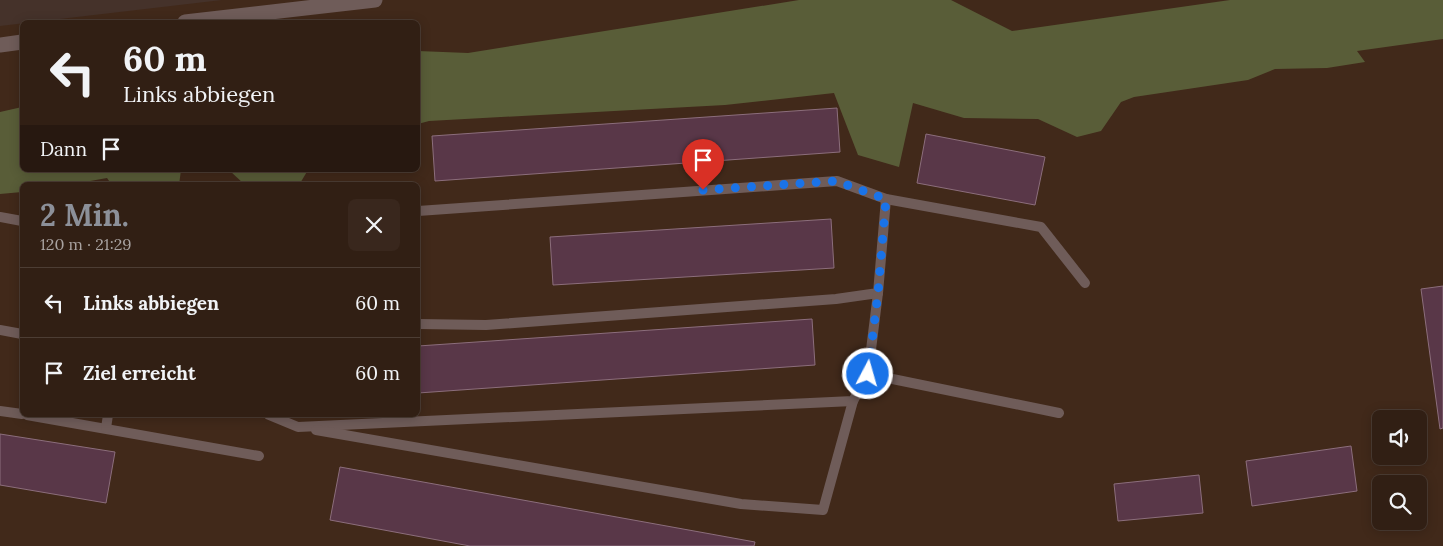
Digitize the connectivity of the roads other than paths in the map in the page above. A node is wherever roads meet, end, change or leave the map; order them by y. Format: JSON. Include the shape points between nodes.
{"nodes":[{"id":1,"x":375,"y":0,"type":"edge"},
{"id":2,"x":202,"y":20,"type":"edge"},
{"id":3,"x":20,"y":42,"type":"edge"},
{"id":4,"x":0,"y":44,"type":"edge"},
{"id":5,"x":886,"y":199,"type":"junction"},
{"id":6,"x":420,"y":211,"type":"edge"},
{"id":7,"x":0,"y":217,"type":"edge"},
{"id":8,"x":20,"y":221,"type":"edge"},
{"id":9,"x":1085,"y":283,"type":"dead end"},
{"id":10,"x":878,"y":293,"type":"junction"},
{"id":11,"x":420,"y":324,"type":"edge"},
{"id":12,"x":0,"y":330,"type":"edge"},
{"id":13,"x":20,"y":334,"type":"edge"},
{"id":14,"x":868,"y":374,"type":"junction"},
{"id":15,"x":853,"y":401,"type":"junction"},
{"id":16,"x":0,"y":410,"type":"edge"},
{"id":17,"x":1059,"y":413,"type":"dead end"},
{"id":18,"x":20,"y":414,"type":"edge"},
{"id":19,"x":38,"y":417,"type":"edge"},
{"id":20,"x":108,"y":417,"type":"edge"},
{"id":21,"x":275,"y":417,"type":"edge"},
{"id":22,"x":298,"y":427,"type":"junction"},
{"id":23,"x":106,"y":428,"type":"junction"},
{"id":24,"x":259,"y":456,"type":"dead end"}],
"edges":[{"from":1,"to":2,"type":"street"},
{"from":3,"to":4,"type":"street"},
{"from":5,"to":6,"type":"lane","via":[[836,181]]},
{"from":5,"to":9,"type":"lane","via":[[1041,226]]},
{"from":5,"to":10,"type":"lane"},
{"from":7,"to":8,"type":"lane"},
{"from":10,"to":11,"type":"lane","via":[[836,299],[486,325]]},
{"from":10,"to":14,"type":"lane"},
{"from":12,"to":13,"type":"lane"},
{"from":14,"to":15,"type":"lane"},
{"from":14,"to":17,"type":"lane"},
{"from":15,"to":22,"type":"lane"},
{"from":15,"to":22,"type":"lane","via":[[823,510],[741,504]]},
{"from":16,"to":18,"type":"lane"},
{"from":19,"to":23,"type":"lane"},
{"from":20,"to":23,"type":"lane"},
{"from":21,"to":22,"type":"lane"},
{"from":23,"to":24,"type":"lane"}]}
